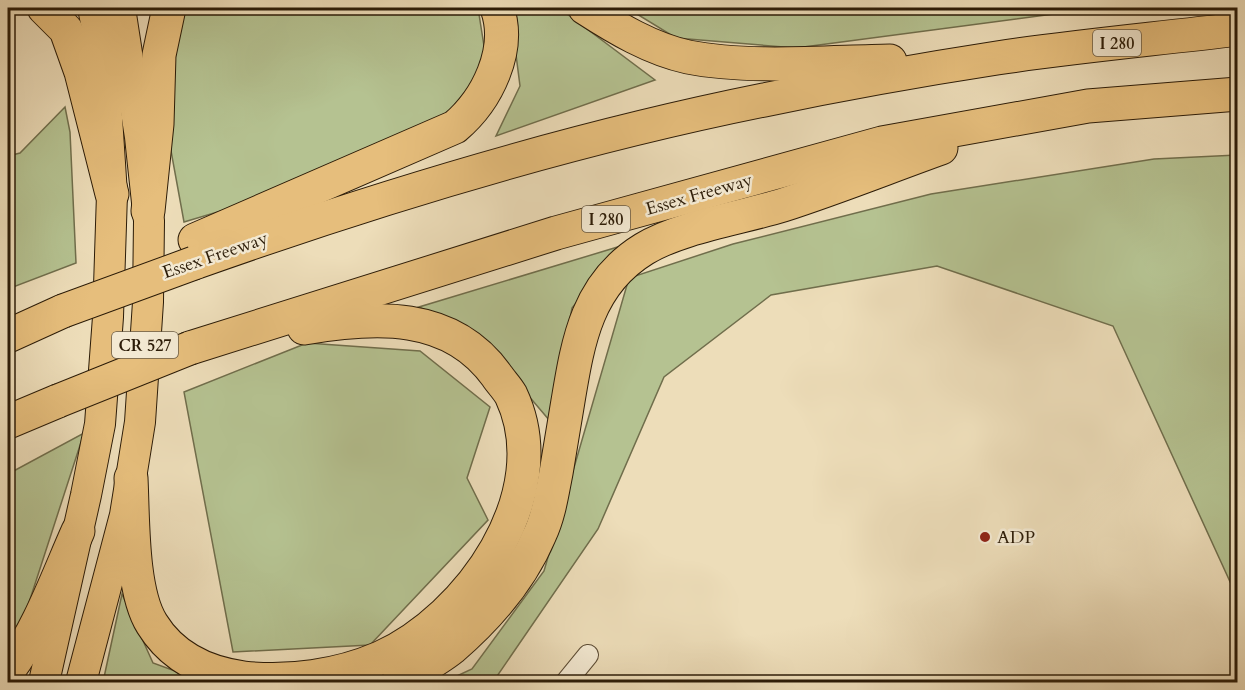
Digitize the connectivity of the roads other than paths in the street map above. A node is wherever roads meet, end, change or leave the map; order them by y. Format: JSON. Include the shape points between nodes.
{"nodes":[{"id":1,"x":44,"y":8,"type":"edge"},
{"id":2,"x":93,"y":8,"type":"edge"},
{"id":3,"x":120,"y":8,"type":"edge"},
{"id":4,"x":169,"y":8,"type":"edge"},
{"id":5,"x":497,"y":8,"type":"edge"},
{"id":6,"x":585,"y":8,"type":"edge"},
{"id":7,"x":1238,"y":29,"type":"edge"},
{"id":8,"x":997,"y":58,"type":"junction"},
{"id":9,"x":1238,"y":94,"type":"edge"},
{"id":10,"x":1029,"y":117,"type":"junction"},
{"id":11,"x":112,"y":194,"type":"junction"},
{"id":12,"x":148,"y":211,"type":"junction"},
{"id":13,"x":195,"y":251,"type":"junction"},
{"id":14,"x":63,"y":311,"type":"junction"},
{"id":15,"x":8,"y":319,"type":"edge"},
{"id":16,"x":8,"y":336,"type":"edge"},
{"id":17,"x":190,"y":348,"type":"junction"},
{"id":18,"x":8,"y":422,"type":"edge"},
{"id":19,"x":131,"y":478,"type":"junction"},
{"id":20,"x":78,"y":531,"type":"junction"},
{"id":21,"x":588,"y":655,"type":"dead end"},
{"id":22,"x":8,"y":671,"type":"edge"},
{"id":23,"x":44,"y":682,"type":"edge"},
{"id":24,"x":81,"y":682,"type":"edge"},
{"id":25,"x":398,"y":682,"type":"edge"},
{"id":26,"x":566,"y":682,"type":"edge"}],
"edges":[{"from":1,"to":11,"type":"highway","via":[[66,30],[81,72]]},
{"from":2,"to":11,"type":"main road","number":"CR 527","via":[[103,56]]},
{"from":3,"to":12,"type":"main road","number":"CR 527"},
{"from":4,"to":12,"type":"highway","via":[[159,56]]},
{"from":5,"to":13,"type":"highway","via":[[500,37],[493,75],[469,115],[455,127]]},
{"from":6,"to":8,"type":"highway","via":[[642,41],[686,57],[721,62]]},
{"from":7,"to":8,"type":"highway","name":"Essex Freeway","number":"I 280"},
{"from":8,"to":13,"type":"highway","name":"Essex Freeway","number":"I 280","via":[[764,100],[617,133]]},
{"from":9,"to":10,"type":"highway","name":"Essex Freeway","number":"I 280","via":[[1088,106]]},
{"from":10,"to":17,"type":"highway","name":"Essex Freeway","number":"I 280","via":[[871,146],[556,233]]},
{"from":10,"to":25,"type":"highway","via":[[783,204],[672,236],[644,249],[621,268],[607,283],[584,324],[551,496],[541,533],[525,564],[485,617],[450,650]]},
{"from":11,"to":20,"type":"main road","number":"CR 527","via":[[100,424]]},
{"from":12,"to":19,"type":"main road","number":"CR 527","via":[[148,302],[140,422]]},
{"from":13,"to":14,"type":"highway","name":"Essex Freeway","number":"I 280","bridge":true,"via":[[131,284]]},
{"from":14,"to":15,"type":"highway"},
{"from":14,"to":16,"type":"highway","name":"Essex Freeway","number":"I 280"},
{"from":17,"to":18,"type":"highway","name":"Essex Freeway","number":"I 280","bridge":true},
{"from":17,"to":19,"type":"highway","via":[[324,325],[382,320],[422,325],[468,346],[510,394],[520,422],[521,483],[495,552],[443,617],[415,639],[380,658],[343,671],[303,678],[268,681],[231,676],[200,668],[172,649],[151,623],[142,599],[134,550]]},
{"from":19,"to":24,"type":"main road","number":"CR 527"},
{"from":20,"to":22,"type":"highway","via":[[47,602]]},
{"from":20,"to":23,"type":"main road","number":"CR 527"},
{"from":21,"to":26,"type":"street"}]}
